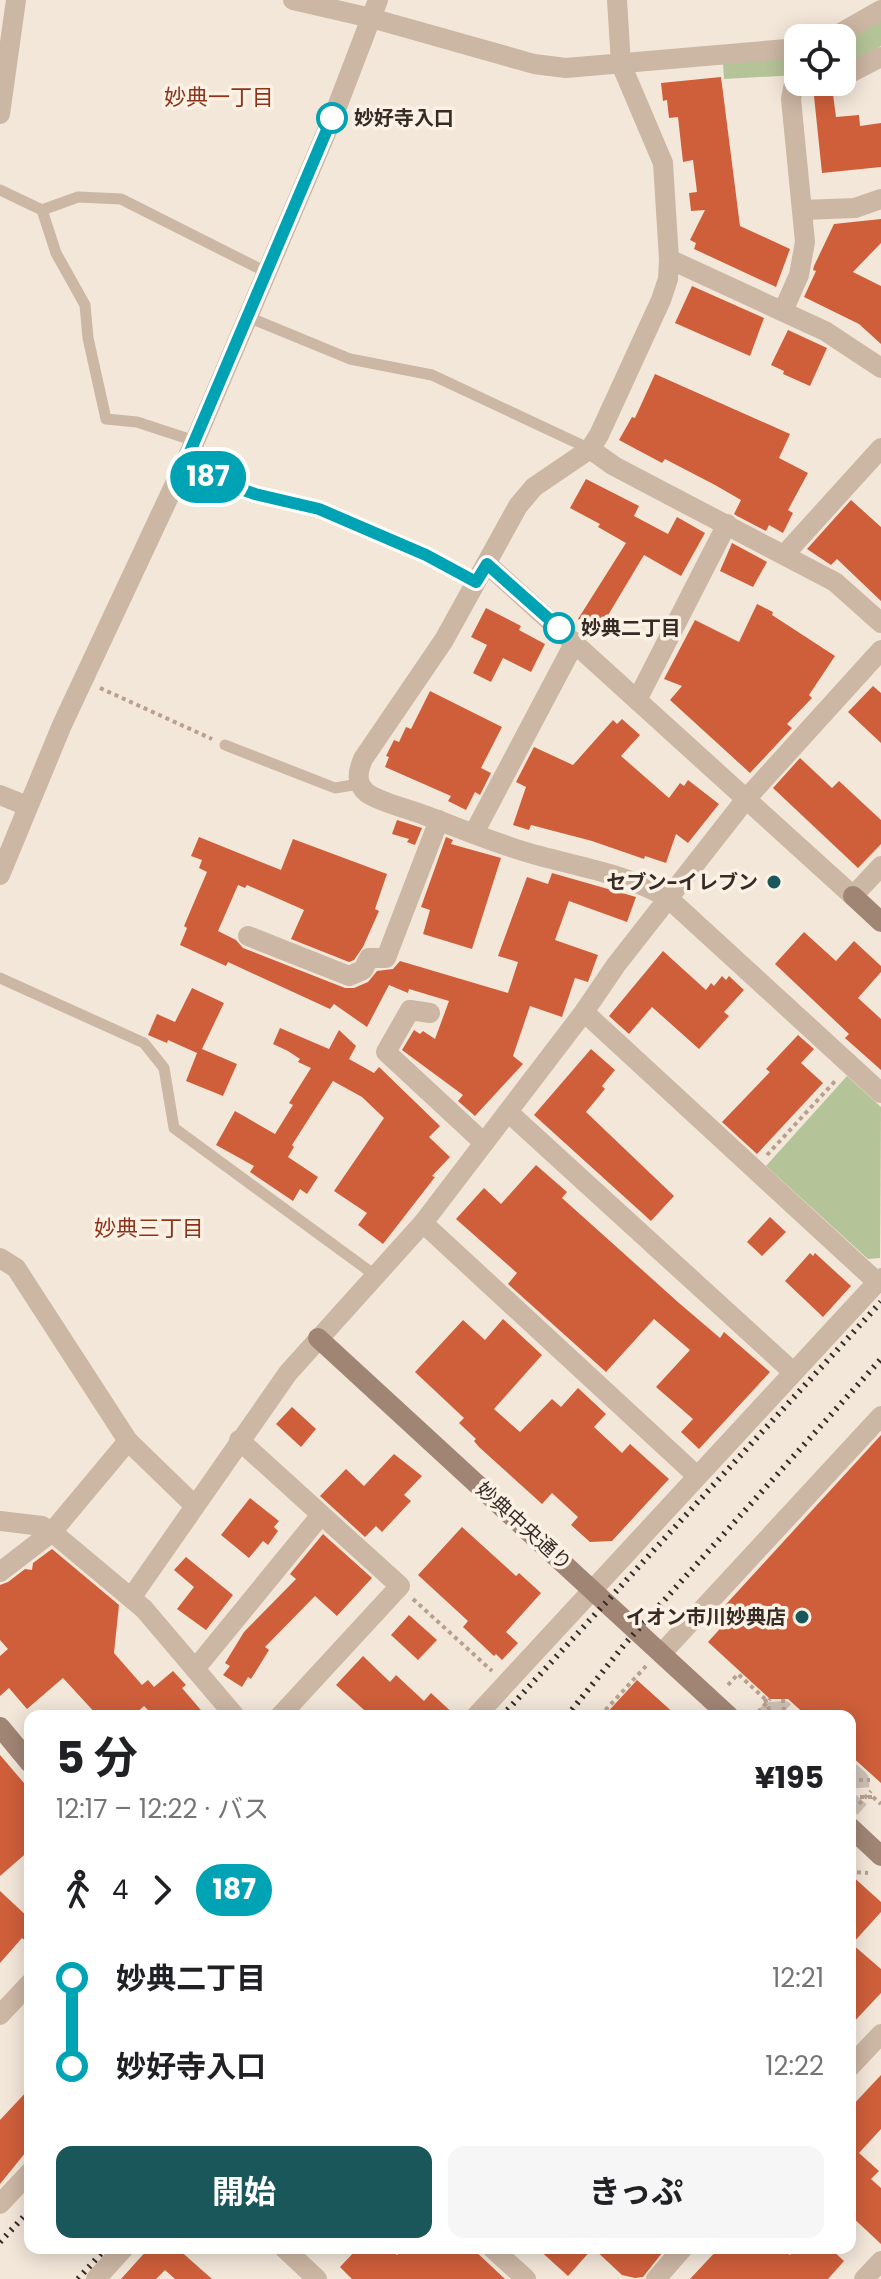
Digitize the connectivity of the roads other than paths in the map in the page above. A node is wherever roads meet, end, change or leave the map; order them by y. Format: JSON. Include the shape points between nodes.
{"nodes":[{"id":1,"x":16,"y":0,"type":"edge"},
{"id":2,"x":293,"y":0,"type":"edge"},
{"id":3,"x":617,"y":0,"type":"edge"},
{"id":4,"x":374,"y":9,"type":"edge"},
{"id":5,"x":881,"y":10,"type":"edge"},
{"id":6,"x":856,"y":24,"type":"edge"},
{"id":7,"x":784,"y":49,"type":"edge"},
{"id":8,"x":881,"y":57,"type":"edge"},
{"id":9,"x":621,"y":64,"type":"junction"},
{"id":10,"x":856,"y":70,"type":"edge"},
{"id":11,"x":792,"y":96,"type":"edge"},
{"id":12,"x":0,"y":114,"type":"edge"},
{"id":13,"x":0,"y":190,"type":"edge"},
{"id":14,"x":881,"y":199,"type":"edge"},
{"id":15,"x":42,"y":210,"type":"junction"},
{"id":16,"x":803,"y":210,"type":"junction"},
{"id":17,"x":669,"y":259,"type":"junction"},
{"id":18,"x":266,"y":272,"type":"junction"},
{"id":19,"x":783,"y":311,"type":"junction"},
{"id":20,"x":248,"y":317,"type":"junction"},
{"id":21,"x":881,"y":368,"type":"edge"},
{"id":22,"x":195,"y":441,"type":"junction"},
{"id":23,"x":881,"y":448,"type":"edge"},
{"id":24,"x":590,"y":449,"type":"junction"},
{"id":25,"x":183,"y":468,"type":"junction"},
{"id":26,"x":727,"y":524,"type":"junction"},
{"id":27,"x":785,"y":554,"type":"junction"},
{"id":28,"x":487,"y":564,"type":"junction"},
{"id":29,"x":476,"y":582,"type":"junction"},
{"id":30,"x":881,"y":623,"type":"edge"},
{"id":31,"x":575,"y":642,"type":"junction"},
{"id":32,"x":881,"y":650,"type":"edge"},
{"id":33,"x":637,"y":700,"type":"junction"},
{"id":34,"x":225,"y":745,"type":"road end"},
{"id":35,"x":359,"y":784,"type":"junction"},
{"id":36,"x":0,"y":795,"type":"edge"},
{"id":37,"x":746,"y":799,"type":"junction"},
{"id":38,"x":27,"y":806,"type":"junction"},
{"id":39,"x":439,"y":820,"type":"junction"},
{"id":40,"x":474,"y":833,"type":"junction"},
{"id":41,"x":881,"y":866,"type":"edge"},
{"id":42,"x":0,"y":875,"type":"edge"},
{"id":43,"x":853,"y":896,"type":"junction"},
{"id":44,"x":668,"y":898,"type":"junction"},
{"id":45,"x":881,"y":922,"type":"edge"},
{"id":46,"x":248,"y":936,"type":"dead end"},
{"id":47,"x":0,"y":978,"type":"edge"},
{"id":48,"x":584,"y":1012,"type":"junction"},
{"id":49,"x":430,"y":1013,"type":"dead end"},
{"id":50,"x":881,"y":1093,"type":"edge"},
{"id":51,"x":508,"y":1112,"type":"junction"},
{"id":52,"x":484,"y":1143,"type":"junction"},
{"id":53,"x":423,"y":1223,"type":"junction"},
{"id":54,"x":0,"y":1258,"type":"edge"},
{"id":55,"x":376,"y":1276,"type":"junction"},
{"id":56,"x":879,"y":1280,"type":"edge"},
{"id":57,"x":318,"y":1338,"type":"junction"},
{"id":58,"x":793,"y":1372,"type":"junction"},
{"id":59,"x":881,"y":1416,"type":"edge"},
{"id":60,"x":239,"y":1440,"type":"junction"},
{"id":61,"x":128,"y":1441,"type":"junction"},
{"id":62,"x":697,"y":1476,"type":"junction"},
{"id":63,"x":194,"y":1505,"type":"junction"},
{"id":64,"x":321,"y":1515,"type":"junction"},
{"id":65,"x":0,"y":1521,"type":"edge"},
{"id":66,"x":52,"y":1532,"type":"junction"},
{"id":67,"x":0,"y":1572,"type":"edge"},
{"id":68,"x":593,"y":1590,"type":"junction"},
{"id":69,"x":131,"y":1598,"type":"junction"},
{"id":70,"x":654,"y":1660,"type":"junction"},
{"id":71,"x":195,"y":1669,"type":"junction"},
{"id":72,"x":230,"y":1710,"type":"edge"},
{"id":73,"x":286,"y":1710,"type":"edge"},
{"id":74,"x":482,"y":1710,"type":"edge"},
{"id":75,"x":721,"y":1710,"type":"edge"},
{"id":76,"x":0,"y":1727,"type":"edge"},
{"id":77,"x":24,"y":1756,"type":"edge"},
{"id":78,"x":856,"y":1833,"type":"edge"},
{"id":79,"x":881,"y":1856,"type":"edge"},
{"id":80,"x":24,"y":1989,"type":"edge"},
{"id":81,"x":0,"y":2015,"type":"edge"},
{"id":82,"x":877,"y":2046,"type":"edge"},
{"id":83,"x":856,"y":2062,"type":"edge"},
{"id":84,"x":24,"y":2178,"type":"edge"},
{"id":85,"x":0,"y":2204,"type":"edge"},
{"id":86,"x":119,"y":2254,"type":"edge"},
{"id":87,"x":290,"y":2254,"type":"edge"},
{"id":88,"x":499,"y":2254,"type":"edge"},
{"id":89,"x":678,"y":2254,"type":"edge"},
{"id":90,"x":881,"y":2261,"type":"edge"},
{"id":91,"x":101,"y":2277,"type":"edge"},
{"id":92,"x":317,"y":2279,"type":"edge"},
{"id":93,"x":526,"y":2279,"type":"edge"},
{"id":94,"x":656,"y":2279,"type":"edge"},
{"id":95,"x":864,"y":2279,"type":"edge"}],
"edges":[{"from":1,"to":12,"type":"street"},
{"from":2,"to":4,"type":"street"},
{"from":3,"to":9,"type":"street"},
{"from":4,"to":9,"type":"street","via":[[534,64]]},
{"from":4,"to":18,"type":"street"},
{"from":5,"to":6,"type":"street"},
{"from":7,"to":9,"type":"street"},
{"from":8,"to":10,"type":"street"},
{"from":9,"to":17,"type":"street","via":[[663,163]]},
{"from":11,"to":16,"type":"street"},
{"from":13,"to":15,"type":"lane"},
{"from":14,"to":16,"type":"street","via":[[855,208]]},
{"from":15,"to":18,"type":"lane","via":[[78,197],[121,199]]},
{"from":15,"to":22,"type":"lane","via":[[56,253],[85,305],[106,419],[137,422]]},
{"from":16,"to":19,"type":"street","via":[[803,260]]},
{"from":17,"to":19,"type":"street"},
{"from":17,"to":24,"type":"street","via":[[661,300]]},
{"from":18,"to":20,"type":"street"},
{"from":19,"to":21,"type":"street","via":[[846,342]]},
{"from":20,"to":22,"type":"street"},
{"from":20,"to":24,"type":"lane","via":[[350,359],[432,375]]},
{"from":22,"to":25,"type":"street"},
{"from":23,"to":27,"type":"street"},
{"from":24,"to":26,"type":"street"},
{"from":24,"to":28,"type":"street","via":[[534,487]]},
{"from":25,"to":29,"type":"lane","via":[[255,494],[319,509]]},
{"from":25,"to":38,"type":"street"},
{"from":26,"to":27,"type":"street"},
{"from":26,"to":33,"type":"street"},
{"from":27,"to":30,"type":"street","via":[[835,582]]},
{"from":28,"to":29,"type":"street"},
{"from":28,"to":31,"type":"street"},
{"from":29,"to":35,"type":"street","via":[[444,640],[363,759]]},
{"from":31,"to":33,"type":"street"},
{"from":31,"to":40,"type":"street"},
{"from":32,"to":37,"type":"street"},
{"from":33,"to":37,"type":"street"},
{"from":34,"to":35,"type":"lane","via":[[335,788]]},
{"from":35,"to":39,"type":"street","via":[[368,794]]},
{"from":36,"to":38,"type":"street"},
{"from":37,"to":43,"type":"street"},
{"from":37,"to":44,"type":"street"},
{"from":38,"to":42,"type":"street"},
{"from":39,"to":40,"type":"street"},
{"from":39,"to":46,"type":"street","via":[[386,958],[369,958],[363,970],[349,976]]},
{"from":40,"to":44,"type":"street","via":[[597,869]]},
{"from":41,"to":43,"type":"street"},
{"from":43,"to":45,"type":"street"},
{"from":44,"to":48,"type":"street"},
{"from":44,"to":50,"type":"street"},
{"from":47,"to":55,"type":"lane","via":[[144,1043],[164,1068],[174,1128]]},
{"from":48,"to":51,"type":"street"},
{"from":48,"to":56,"type":"street"},
{"from":49,"to":52,"type":"street","via":[[410,1010],[386,1052]]},
{"from":51,"to":52,"type":"street"},
{"from":51,"to":58,"type":"street"},
{"from":52,"to":53,"type":"street"},
{"from":53,"to":55,"type":"street"},
{"from":53,"to":62,"type":"street"},
{"from":54,"to":61,"type":"street","via":[[16,1268]]},
{"from":55,"to":57,"type":"street"},
{"from":56,"to":58,"type":"street"},
{"from":57,"to":60,"type":"street"},
{"from":57,"to":68,"type":"street","name":"妙典中央通り"},
{"from":58,"to":62,"type":"street"},
{"from":59,"to":70,"type":"street"},
{"from":60,"to":63,"type":"street"},
{"from":60,"to":64,"type":"street"},
{"from":61,"to":63,"type":"street"},
{"from":61,"to":66,"type":"street"},
{"from":62,"to":68,"type":"street"},
{"from":63,"to":69,"type":"street"},
{"from":64,"to":71,"type":"street"},
{"from":64,"to":73,"type":"street","via":[[400,1586]]},
{"from":65,"to":66,"type":"street"},
{"from":66,"to":67,"type":"street"},
{"from":66,"to":69,"type":"street"},
{"from":68,"to":70,"type":"street","name":"妙典中央通り"},
{"from":68,"to":74,"type":"street"},
{"from":69,"to":71,"type":"street"},
{"from":70,"to":75,"type":"street","name":"妙典中央通り"},
{"from":71,"to":72,"type":"street"},
{"from":76,"to":77,"type":"street"},
{"from":78,"to":79,"type":"street"},
{"from":80,"to":81,"type":"street"},
{"from":82,"to":83,"type":"street"},
{"from":84,"to":85,"type":"street"},
{"from":86,"to":91,"type":"street"},
{"from":87,"to":92,"type":"street"},
{"from":88,"to":93,"type":"street"},
{"from":89,"to":94,"type":"street"},
{"from":90,"to":95,"type":"street"}]}
